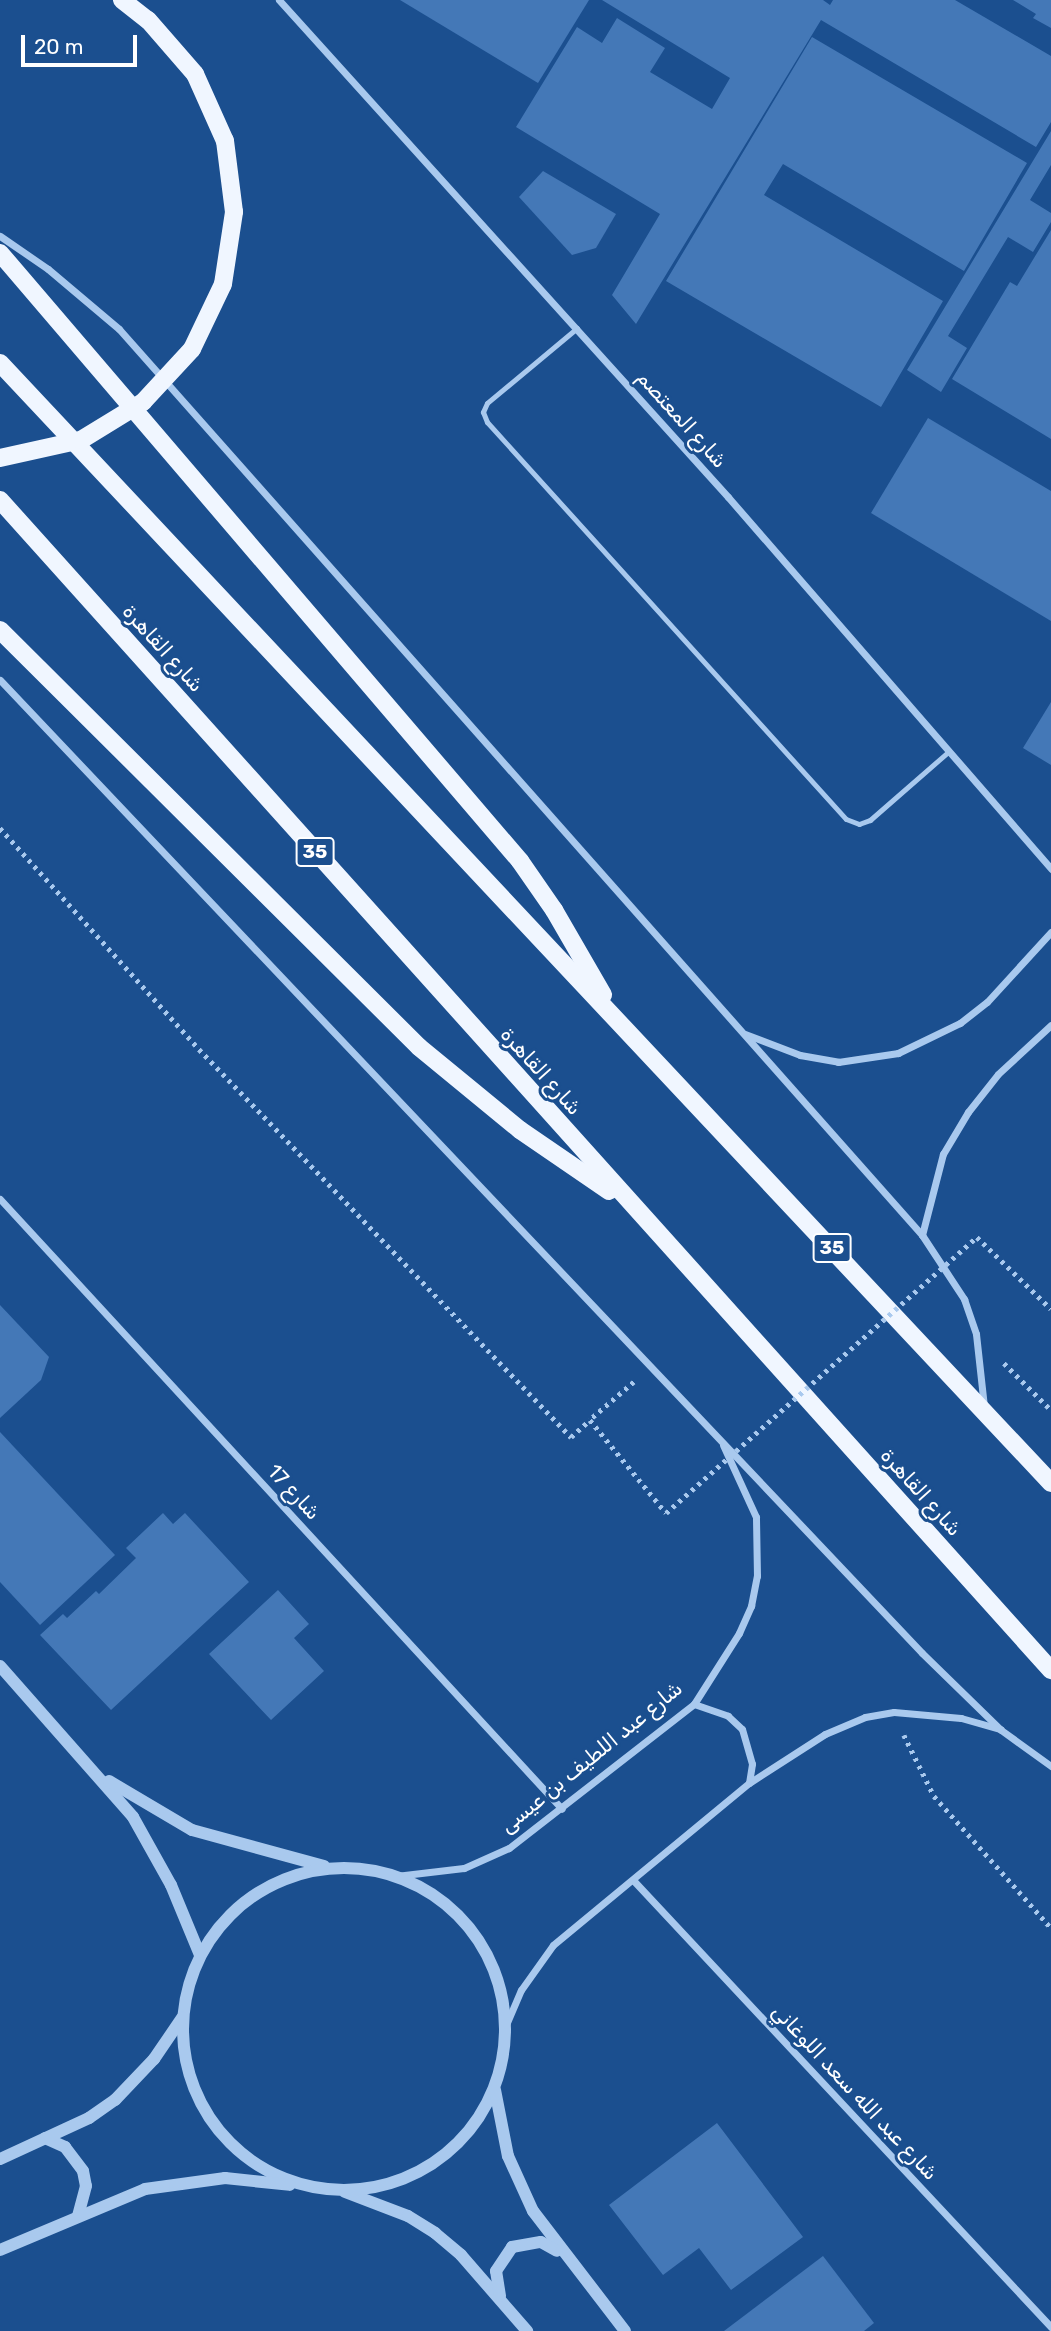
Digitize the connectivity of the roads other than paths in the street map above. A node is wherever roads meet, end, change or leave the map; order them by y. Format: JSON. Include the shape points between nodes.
{"nodes":[{"id":1,"x":122,"y":0,"type":"edge"},
{"id":2,"x":279,"y":0,"type":"edge"},
{"id":3,"x":0,"y":236,"type":"edge"},
{"id":4,"x":0,"y":253,"type":"edge"},
{"id":5,"x":577,"y":328,"type":"junction"},
{"id":6,"x":0,"y":363,"type":"edge"},
{"id":7,"x":0,"y":458,"type":"edge"},
{"id":8,"x":0,"y":499,"type":"edge"},
{"id":9,"x":0,"y":631,"type":"edge"},
{"id":10,"x":0,"y":680,"type":"edge"},
{"id":11,"x":948,"y":752,"type":"junction"},
{"id":12,"x":1051,"y":869,"type":"edge"},
{"id":13,"x":1051,"y":932,"type":"edge"},
{"id":14,"x":613,"y":1014,"type":"junction"},
{"id":15,"x":1051,"y":1025,"type":"edge"},
{"id":16,"x":740,"y":1031,"type":"junction"},
{"id":17,"x":0,"y":1199,"type":"edge"},
{"id":18,"x":629,"y":1204,"type":"junction"},
{"id":19,"x":922,"y":1235,"type":"junction"},
{"id":20,"x":984,"y":1410,"type":"junction"},
{"id":21,"x":718,"y":1435,"type":"junction"},
{"id":22,"x":1051,"y":1483,"type":"edge"},
{"id":23,"x":0,"y":1666,"type":"edge"},
{"id":24,"x":1051,"y":1670,"type":"edge"},
{"id":25,"x":694,"y":1704,"type":"junction"},
{"id":26,"x":1001,"y":1730,"type":"junction"},
{"id":27,"x":1051,"y":1766,"type":"edge"},
{"id":28,"x":94,"y":1770,"type":"junction"},
{"id":29,"x":749,"y":1783,"type":"junction"},
{"id":30,"x":562,"y":1810,"type":"junction"},
{"id":31,"x":331,"y":1868,"type":"junction"},
{"id":32,"x":396,"y":1876,"type":"junction"},
{"id":33,"x":632,"y":1880,"type":"junction"},
{"id":34,"x":200,"y":1955,"type":"junction"},
{"id":35,"x":183,"y":2017,"type":"junction"},
{"id":36,"x":506,"y":2025,"type":"junction"},
{"id":37,"x":495,"y":2089,"type":"junction"},
{"id":38,"x":45,"y":2138,"type":"junction"},
{"id":39,"x":0,"y":2159,"type":"edge"},
{"id":40,"x":309,"y":2187,"type":"junction"},
{"id":41,"x":341,"y":2190,"type":"junction"},
{"id":42,"x":78,"y":2215,"type":"junction"},
{"id":43,"x":0,"y":2250,"type":"edge"},
{"id":44,"x":568,"y":2260,"type":"junction"},
{"id":45,"x":501,"y":2300,"type":"junction"},
{"id":46,"x":1051,"y":2327,"type":"edge"},
{"id":47,"x":527,"y":2331,"type":"edge"},
{"id":48,"x":625,"y":2331,"type":"edge"}],
"edges":[{"from":1,"to":7,"type":"main road","bridge":true,"via":[[148,20],[195,74],[225,141],[234,212],[223,284],[192,349],[144,402],[81,440]]},
{"from":2,"to":5,"type":"street","name":"شارع المعتصم"},
{"from":3,"to":16,"type":"street","via":[[48,269],[118,329]]},
{"from":4,"to":14,"type":"main road","via":[[520,861],[554,910]]},
{"from":5,"to":11,"type":"street","name":"شارع المعتصم"},
{"from":5,"to":11,"type":"lane","via":[[487,403],[483,412],[487,422],[846,819],[859,824],[870,820]]},
{"from":6,"to":14,"type":"main road","number":"35"},
{"from":8,"to":18,"type":"main road","name":"شارع القاهرة","number":"35"},
{"from":9,"to":18,"type":"main road","via":[[419,1047],[520,1130]]},
{"from":10,"to":21,"type":"street"},
{"from":11,"to":12,"type":"street","name":"شارع المعتصم"},
{"from":13,"to":16,"type":"street","via":[[987,1002],[960,1023],[898,1053],[838,1062],[800,1055]]},
{"from":14,"to":20,"type":"main road","number":"35"},
{"from":15,"to":19,"type":"street","via":[[998,1074],[968,1112],[943,1154]]},
{"from":16,"to":19,"type":"street"},
{"from":17,"to":30,"type":"street","name":"شارع 17"},
{"from":18,"to":24,"type":"main road","name":"شارع القاهرة","number":"35"},
{"from":19,"to":20,"type":"street","via":[[952,1277],[976,1334]]},
{"from":20,"to":22,"type":"main road","number":"35"},
{"from":21,"to":25,"type":"street","name":"شارع عبد اللطيف بن عيسى","via":[[756,1517],[757,1576],[739,1633]]},
{"from":21,"to":26,"type":"street","via":[[922,1653]]},
{"from":23,"to":28,"type":"street"},
{"from":25,"to":29,"type":"street","via":[[720,1711],[742,1729],[750,1746]]},
{"from":25,"to":30,"type":"street","name":"شارع عبد اللطيف بن عيسى"},
{"from":26,"to":27,"type":"street"},
{"from":26,"to":29,"type":"street","via":[[961,1718],[894,1712],[844,1724]]},
{"from":28,"to":31,"type":"street","via":[[141,1804],[192,1830]]},
{"from":28,"to":34,"type":"street","via":[[133,1817],[157,1857]]},
{"from":29,"to":33,"type":"street"},
{"from":30,"to":32,"type":"street","name":"شارع عبد اللطيف بن عيسى","via":[[485,1861]]},
{"from":31,"to":32,"type":"street"},
{"from":31,"to":34,"type":"street","via":[[299,1874],[259,1892],[218,1927]]},
{"from":32,"to":36,"type":"street","via":[[443,1903],[474,1933],[502,1993]]},
{"from":33,"to":36,"type":"street","via":[[553,1945],[521,1990]]},
{"from":33,"to":46,"type":"street","name":"شارع عبد الله سعد اللوغاني"},
{"from":34,"to":35,"type":"street","via":[[188,1985]]},
{"from":35,"to":38,"type":"street","via":[[154,2059],[115,2100]]},
{"from":35,"to":40,"type":"street","via":[[189,2074],[214,2125],[256,2164]]},
{"from":36,"to":37,"type":"street"},
{"from":37,"to":41,"type":"street","via":[[459,2143],[434,2164],[405,2179]]},
{"from":37,"to":44,"type":"street","via":[[500,2130],[522,2190]]},
{"from":38,"to":39,"type":"street"},
{"from":38,"to":42,"type":"street","via":[[65,2147],[83,2171],[86,2186]]},
{"from":40,"to":41,"type":"street"},
{"from":40,"to":42,"type":"street","via":[[199,2179],[145,2189]]},
{"from":41,"to":45,"type":"street","via":[[408,2216],[435,2234]]},
{"from":42,"to":43,"type":"street"},
{"from":44,"to":45,"type":"street","via":[[541,2242],[512,2247],[496,2271]]},
{"from":44,"to":48,"type":"street"},
{"from":45,"to":47,"type":"street"}]}
